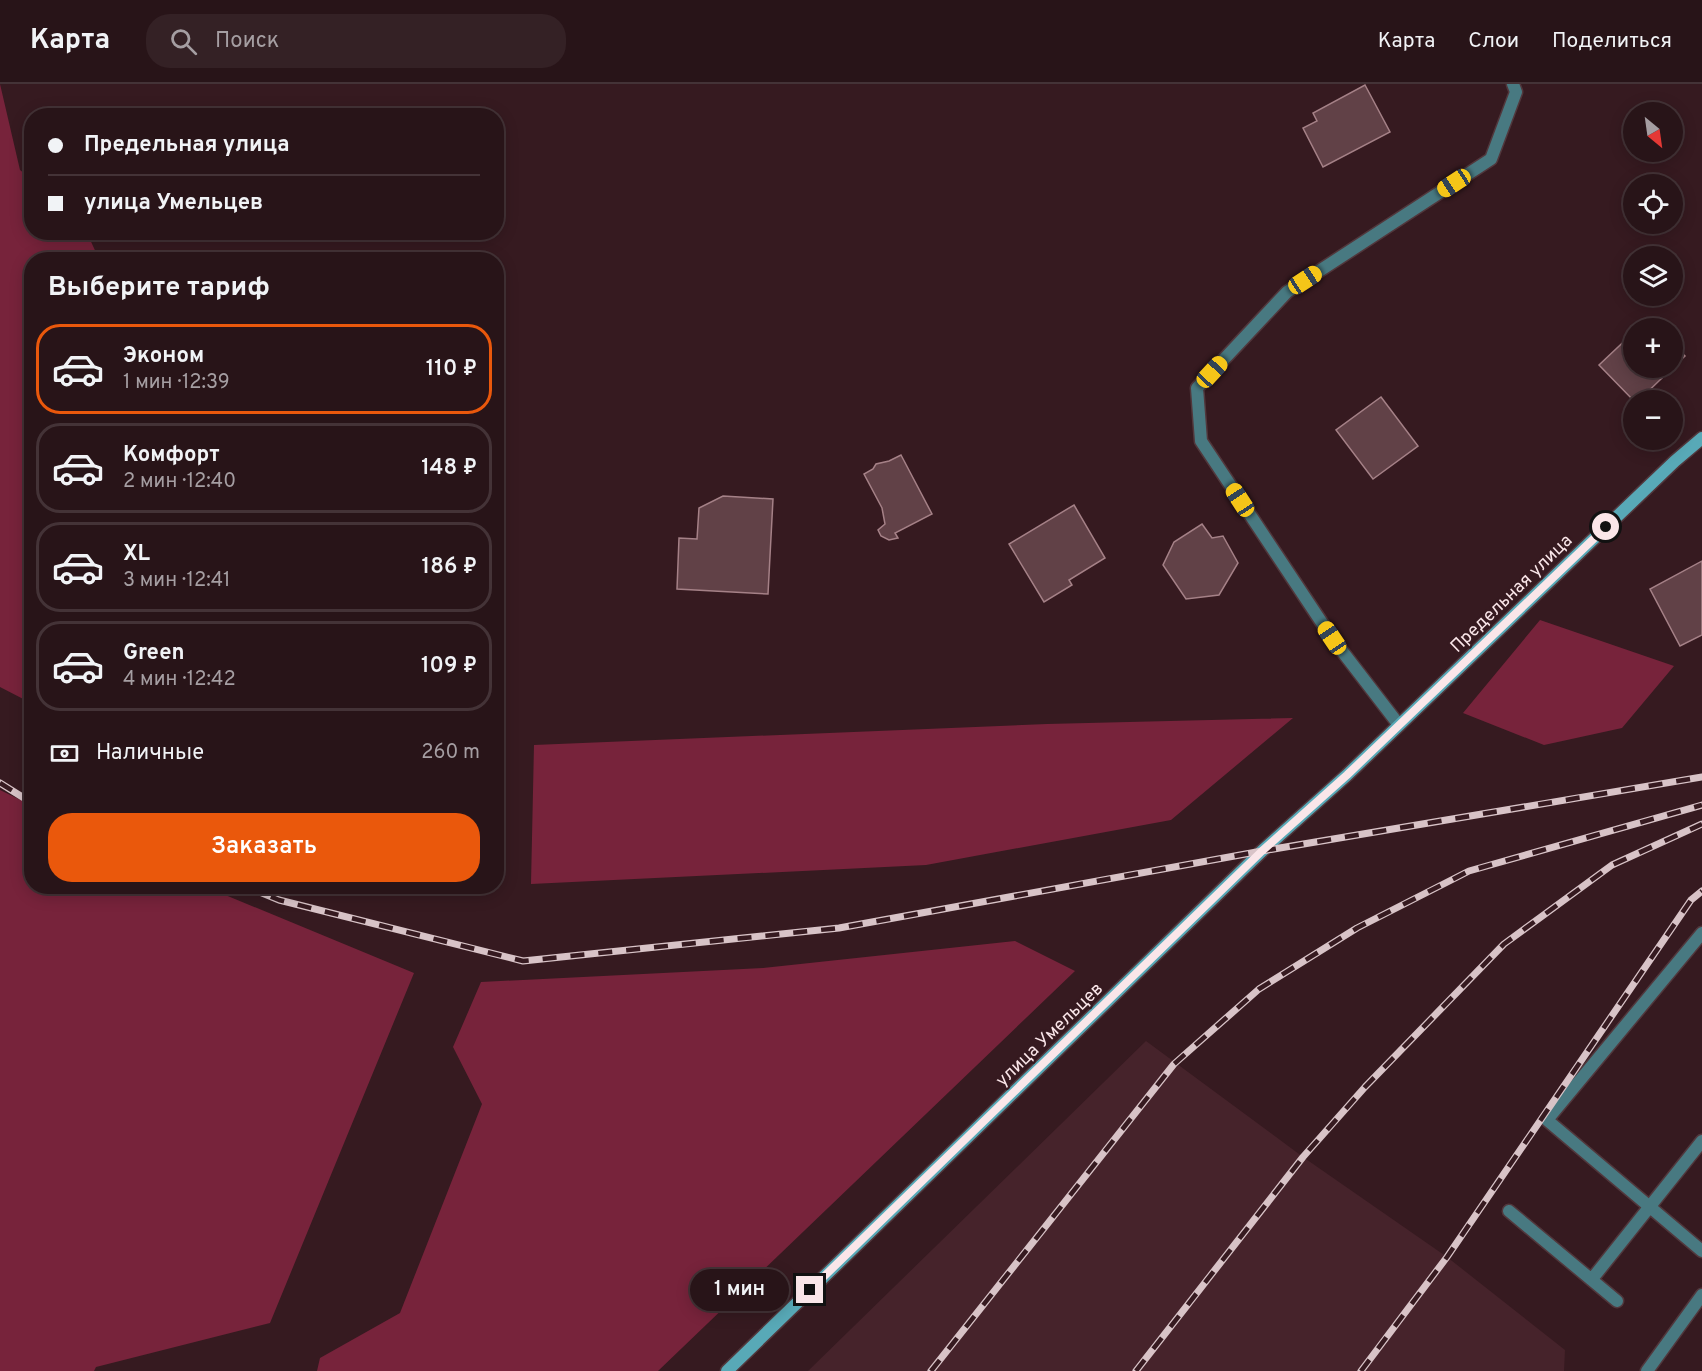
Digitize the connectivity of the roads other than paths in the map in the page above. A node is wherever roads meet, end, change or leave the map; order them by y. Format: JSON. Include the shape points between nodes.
{"nodes":[{"id":1,"x":1514,"y":84,"type":"edge"},
{"id":2,"x":1702,"y":438,"type":"edge"},
{"id":3,"x":1399,"y":725,"type":"junction"},
{"id":4,"x":1702,"y":933,"type":"edge"},
{"id":5,"x":1702,"y":1142,"type":"edge"},
{"id":6,"x":1651,"y":1208,"type":"junction"},
{"id":7,"x":1509,"y":1211,"type":"dead end"},
{"id":8,"x":1702,"y":1251,"type":"edge"},
{"id":9,"x":1592,"y":1278,"type":"junction"},
{"id":10,"x":1702,"y":1295,"type":"edge"},
{"id":11,"x":1617,"y":1301,"type":"dead end"},
{"id":12,"x":727,"y":1371,"type":"edge"},
{"id":13,"x":1647,"y":1371,"type":"edge"}],
"edges":[{"from":1,"to":3,"type":"street","via":[[1516,92],[1491,159],[1287,292],[1197,388],[1201,441],[1332,638]]},
{"from":2,"to":3,"type":"street","name":"Предельная улица"},
{"from":3,"to":12,"type":"street","name":"улица Умельцев","via":[[1262,851]]},
{"from":4,"to":6,"type":"street","via":[[1547,1120]]},
{"from":5,"to":6,"type":"street"},
{"from":6,"to":8,"type":"street"},
{"from":6,"to":9,"type":"street"},
{"from":7,"to":9,"type":"street"},
{"from":9,"to":11,"type":"street"},
{"from":10,"to":13,"type":"street"}]}
